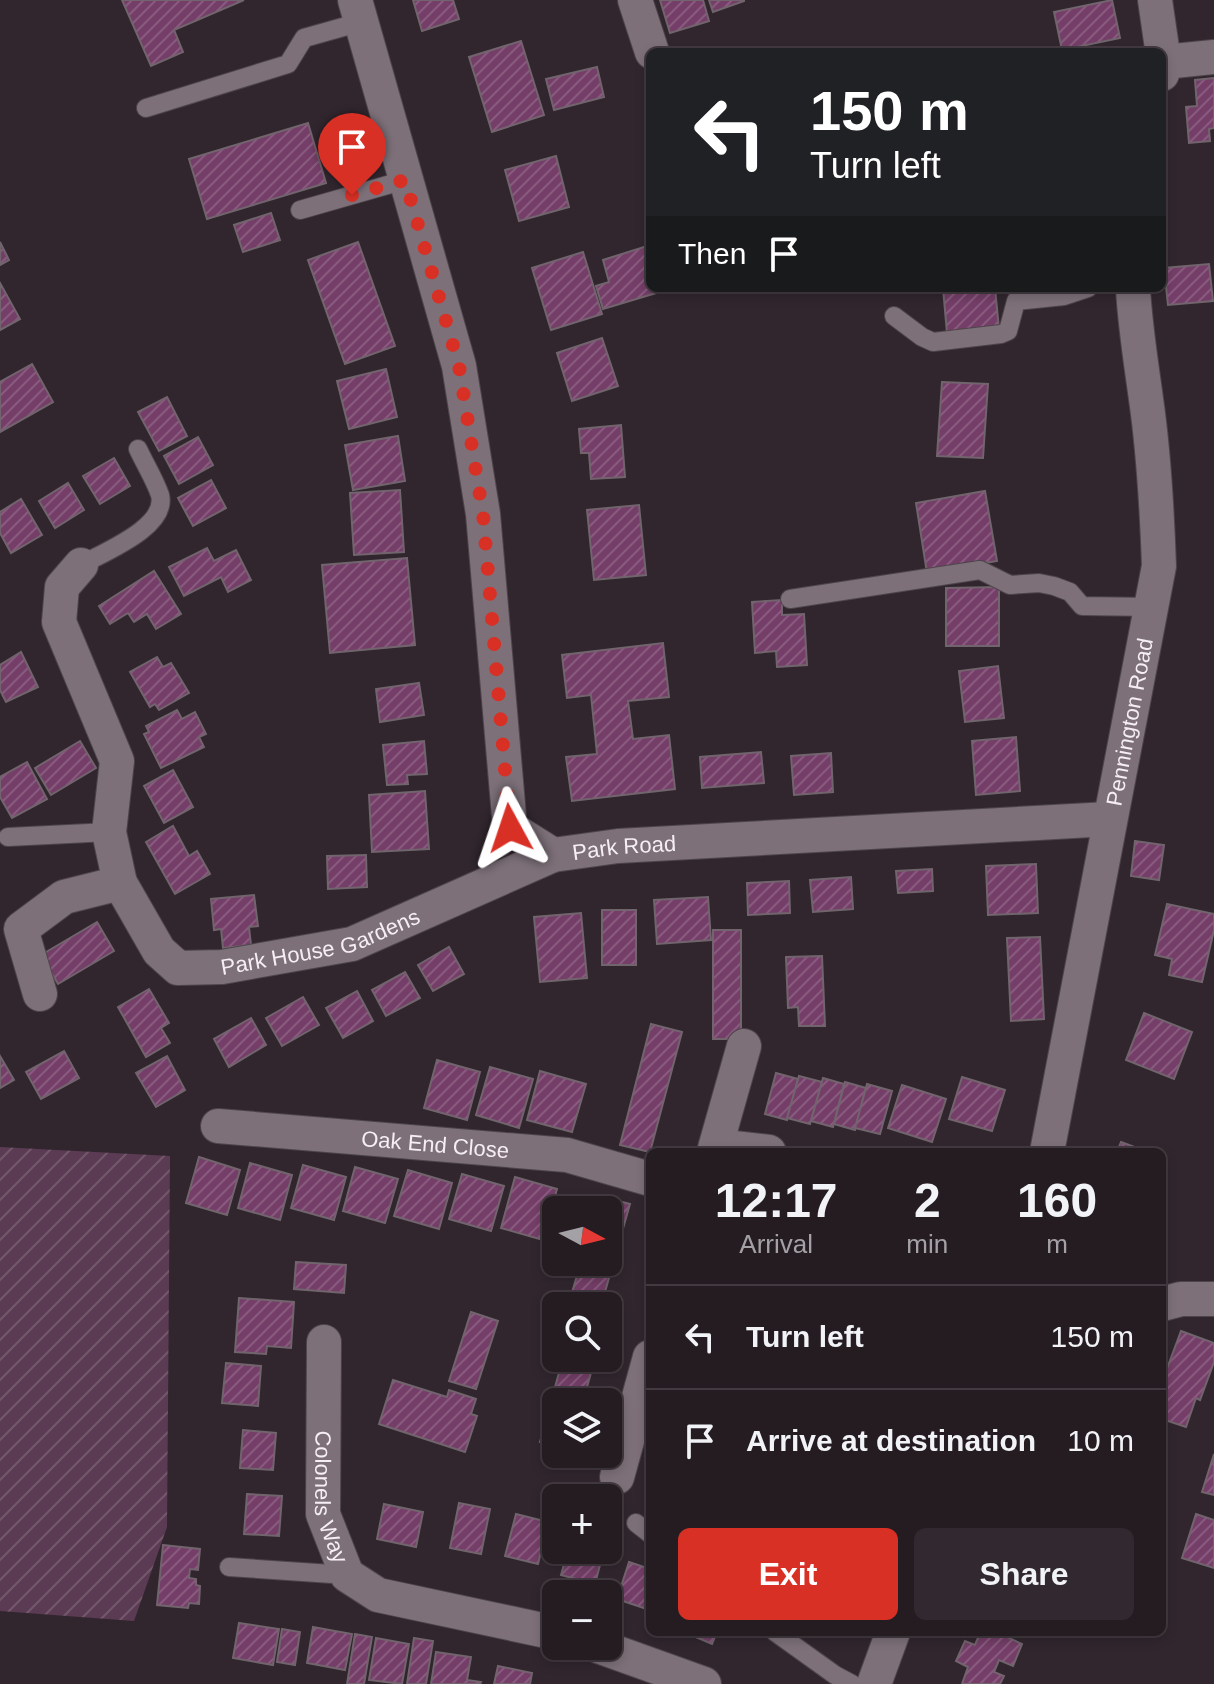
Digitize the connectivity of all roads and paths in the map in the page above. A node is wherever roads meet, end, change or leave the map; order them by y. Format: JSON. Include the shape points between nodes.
{"nodes":[{"id":1,"x":635,"y":0,"type":"edge"},
{"id":2,"x":1155,"y":0,"type":"edge"},
{"id":3,"x":358,"y":11,"type":"edge"},
{"id":4,"x":651,"y":48,"type":"edge"},
{"id":5,"x":1161,"y":48,"type":"edge"},
{"id":6,"x":1214,"y":57,"type":"edge"},
{"id":7,"x":1166,"y":67,"type":"edge"},
{"id":8,"x":146,"y":108,"type":"dead end"},
{"id":9,"x":405,"y":180,"type":"junction"},
{"id":10,"x":300,"y":210,"type":"dead end"},
{"id":11,"x":1076,"y":292,"type":"edge"},
{"id":12,"x":1133,"y":292,"type":"edge"},
{"id":13,"x":894,"y":316,"type":"dead end"},
{"id":14,"x":138,"y":449,"type":"dead end"},
{"id":15,"x":81,"y":565,"type":"joint"},
{"id":16,"x":790,"y":599,"type":"dead end"},
{"id":17,"x":1151,"y":607,"type":"junction"},
{"id":18,"x":1109,"y":819,"type":"junction"},
{"id":19,"x":109,"y":832,"type":"junction"},
{"id":20,"x":8,"y":837,"type":"dead end"},
{"id":21,"x":553,"y":855,"type":"junction"},
{"id":22,"x":120,"y":883,"type":"junction"},
{"id":23,"x":40,"y":994,"type":"dead end"},
{"id":24,"x":744,"y":1046,"type":"dead end"},
{"id":25,"x":218,"y":1126,"type":"dead end"},
{"id":26,"x":715,"y":1148,"type":"edge"},
{"id":27,"x":1048,"y":1148,"type":"edge"},
{"id":28,"x":646,"y":1178,"type":"edge"},
{"id":29,"x":1214,"y":1299,"type":"edge"},
{"id":30,"x":1166,"y":1303,"type":"edge"},
{"id":31,"x":324,"y":1342,"type":"dead end"},
{"id":32,"x":645,"y":1393,"type":"edge"},
{"id":33,"x":617,"y":1477,"type":"dead end"},
{"id":34,"x":229,"y":1567,"type":"dead end"},
{"id":35,"x":347,"y":1575,"type":"junction"},
{"id":36,"x":542,"y":1630,"type":"edge"},
{"id":37,"x":781,"y":1636,"type":"edge"},
{"id":38,"x":892,"y":1636,"type":"edge"},
{"id":39,"x":622,"y":1655,"type":"edge"},
{"id":40,"x":704,"y":1684,"type":"edge"},
{"id":41,"x":852,"y":1684,"type":"edge"},
{"id":42,"x":874,"y":1684,"type":"edge"}],
"edges":[{"from":1,"to":4,"type":"street"},
{"from":2,"to":5,"type":"street"},
{"from":3,"to":8,"type":"lane","via":[[304,38],[288,64]]},
{"from":3,"to":9,"type":"street","name":"Park Road"},
{"from":6,"to":7,"type":"street"},
{"from":9,"to":10,"type":"lane"},
{"from":9,"to":21,"type":"street","name":"Park Road","via":[[459,366],[483,514],[510,828]]},
{"from":11,"to":13,"type":"lane","via":[[1016,301],[1008,331],[1001,334],[933,342]]},
{"from":12,"to":17,"type":"street","name":"Pennington Road","via":[[1157,496],[1159,566]]},
{"from":14,"to":15,"type":"lane","via":[[161,497],[158,515],[145,529]]},
{"from":15,"to":19,"type":"street","name":"Park House Gardens","via":[[62,587],[59,622],[117,761]]},
{"from":16,"to":17,"type":"lane","via":[[980,570],[1010,585],[1054,586],[1070,592],[1082,606]]},
{"from":17,"to":18,"type":"street","name":"Pennington Road"},
{"from":18,"to":21,"type":"street","name":"Park Road","via":[[618,846]]},
{"from":18,"to":27,"type":"street","name":"Pennington Road"},
{"from":19,"to":20,"type":"lane"},
{"from":19,"to":22,"type":"street","name":"Park House Gardens"},
{"from":21,"to":22,"type":"street","name":"Park House Gardens","via":[[352,944],[222,967],[178,968],[159,951]]},
{"from":22,"to":23,"type":"street","via":[[64,897],[21,929]]},
{"from":24,"to":26,"type":"street"},
{"from":25,"to":28,"type":"street","name":"Oak End Close","via":[[567,1155]]},
{"from":29,"to":30,"type":"street"},
{"from":31,"to":35,"type":"street","name":"Colonels Way","via":[[323,1514]]},
{"from":32,"to":33,"type":"street"},
{"from":34,"to":35,"type":"lane"},
{"from":35,"to":36,"type":"street","name":"Colonels Way","via":[[378,1595]]},
{"from":37,"to":41,"type":"lane"},
{"from":38,"to":42,"type":"street"},
{"from":39,"to":40,"type":"street"}]}
